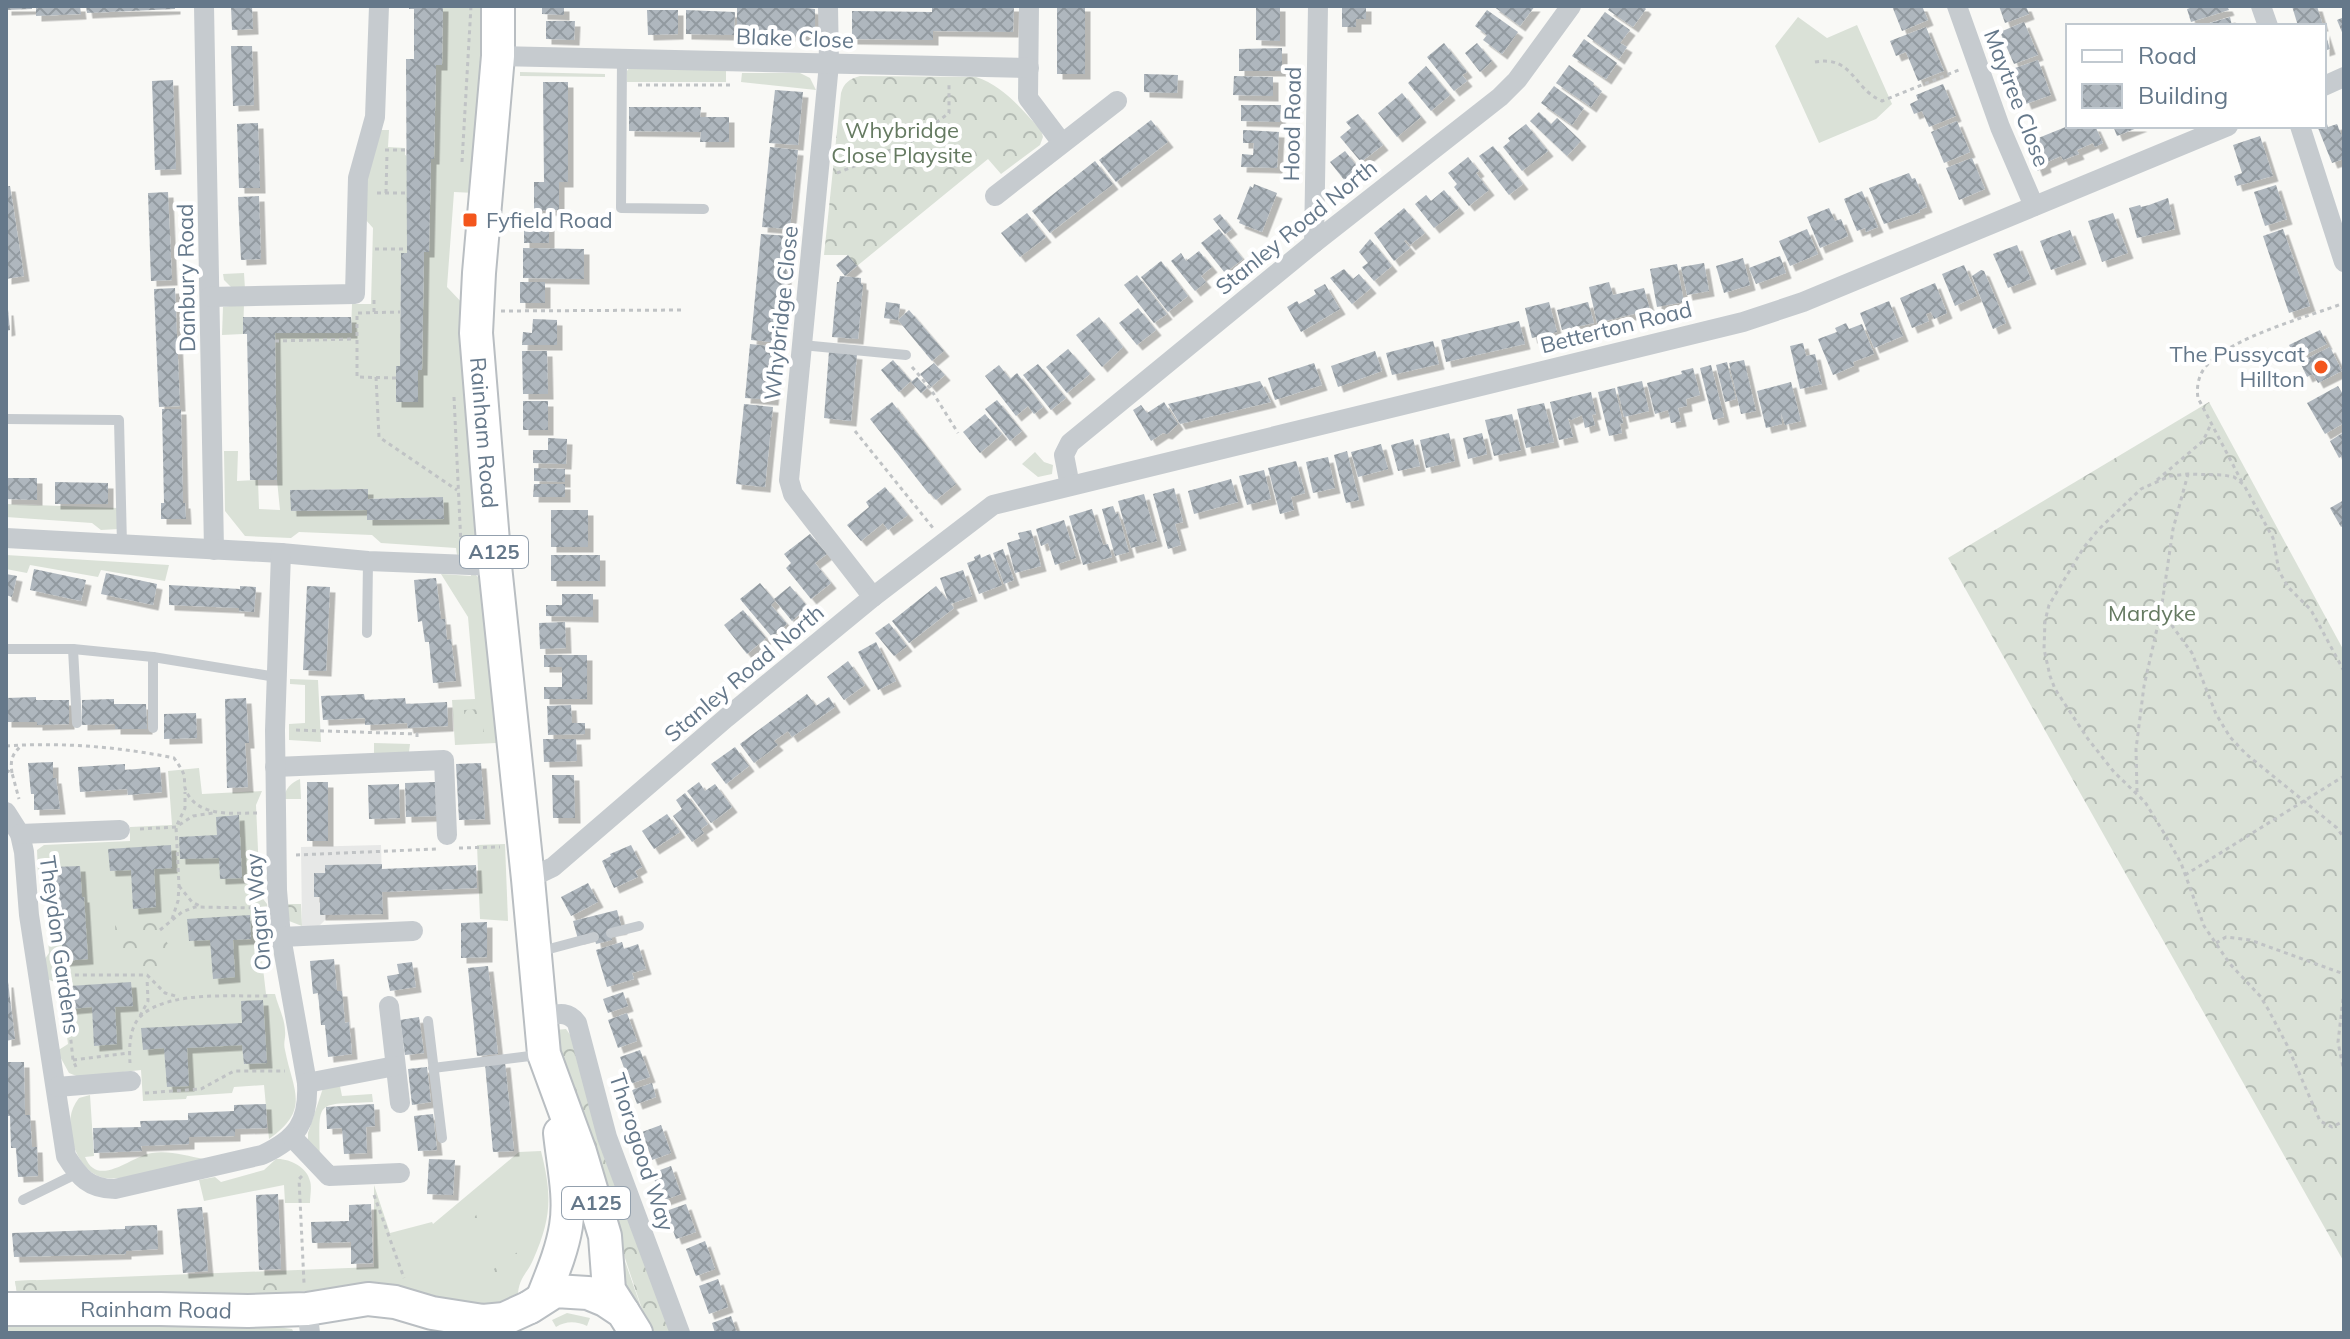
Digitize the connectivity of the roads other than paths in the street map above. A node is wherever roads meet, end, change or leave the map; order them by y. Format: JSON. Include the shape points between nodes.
{"nodes":[{"id":1,"x":204,"y":6,"type":"edge"},
{"id":2,"x":379,"y":6,"type":"edge"},
{"id":3,"x":498,"y":6,"type":"edge"},
{"id":4,"x":828,"y":6,"type":"edge"},
{"id":5,"x":1029,"y":6,"type":"edge"},
{"id":6,"x":1318,"y":6,"type":"edge"},
{"id":7,"x":1571,"y":6,"type":"edge"},
{"id":8,"x":1957,"y":6,"type":"edge"},
{"id":9,"x":498,"y":56,"type":"junction"},
{"id":10,"x":622,"y":59,"type":"junction"},
{"id":11,"x":829,"y":64,"type":"junction"},
{"id":12,"x":1029,"y":68,"type":"junction"},
{"id":13,"x":1117,"y":101,"type":"dead end"},
{"id":14,"x":2223,"y":128,"type":"edge"},
{"id":15,"x":2301,"y":128,"type":"edge"},
{"id":16,"x":1062,"y":143,"type":"junction"},
{"id":17,"x":995,"y":196,"type":"dead end"},
{"id":18,"x":2034,"y":206,"type":"junction"},
{"id":19,"x":704,"y":209,"type":"dead end"},
{"id":20,"x":1314,"y":243,"type":"junction"},
{"id":21,"x":2344,"y":262,"type":"edge"},
{"id":22,"x":210,"y":297,"type":"junction"},
{"id":23,"x":802,"y":345,"type":"junction"},
{"id":24,"x":904,"y":355,"type":"road end"},
{"id":25,"x":6,"y":419,"type":"edge"},
{"id":26,"x":1070,"y":486,"type":"junction"},
{"id":27,"x":993,"y":505,"type":"joint"},
{"id":28,"x":6,"y":538,"type":"edge"},
{"id":29,"x":122,"y":545,"type":"junction"},
{"id":30,"x":214,"y":550,"type":"junction"},
{"id":31,"x":281,"y":553,"type":"junction"},
{"id":32,"x":368,"y":561,"type":"junction"},
{"id":33,"x":495,"y":566,"type":"junction"},
{"id":34,"x":873,"y":597,"type":"junction"},
{"id":35,"x":367,"y":633,"type":"dead end"},
{"id":36,"x":6,"y":649,"type":"edge"},
{"id":37,"x":73,"y":649,"type":"junction"},
{"id":38,"x":153,"y":657,"type":"junction"},
{"id":39,"x":276,"y":677,"type":"junction"},
{"id":40,"x":77,"y":723,"type":"dead end"},
{"id":41,"x":153,"y":728,"type":"dead end"},
{"id":42,"x":275,"y":767,"type":"junction"},
{"id":43,"x":6,"y":812,"type":"edge"},
{"id":44,"x":120,"y":830,"type":"road end"},
{"id":45,"x":20,"y":834,"type":"junction"},
{"id":46,"x":447,"y":835,"type":"dead end"},
{"id":47,"x":528,"y":879,"type":"junction"},
{"id":48,"x":639,"y":926,"type":"dead end"},
{"id":49,"x":413,"y":931,"type":"dead end"},
{"id":50,"x":611,"y":933,"type":"dead end"},
{"id":51,"x":281,"y":937,"type":"junction"},
{"id":52,"x":594,"y":937,"type":"dead end"},
{"id":53,"x":534,"y":953,"type":"junction"},
{"id":54,"x":389,"y":1006,"type":"dead end"},
{"id":55,"x":540,"y":1017,"type":"junction"},
{"id":56,"x":428,"y":1021,"type":"dead end"},
{"id":57,"x":544,"y":1054,"type":"junction"},
{"id":58,"x":395,"y":1066,"type":"junction"},
{"id":59,"x":433,"y":1068,"type":"junction"},
{"id":60,"x":131,"y":1081,"type":"road end"},
{"id":61,"x":307,"y":1083,"type":"junction"},
{"id":62,"x":57,"y":1087,"type":"junction"},
{"id":63,"x":557,"y":1094,"type":"junction"},
{"id":64,"x":400,"y":1103,"type":"dead end"},
{"id":65,"x":292,"y":1137,"type":"junction"},
{"id":66,"x":442,"y":1138,"type":"dead end"},
{"id":67,"x":78,"y":1173,"type":"junction"},
{"id":68,"x":400,"y":1173,"type":"dead end"},
{"id":69,"x":23,"y":1200,"type":"dead end"},
{"id":70,"x":6,"y":1309,"type":"edge"},
{"id":71,"x":307,"y":1312,"type":"edge"},
{"id":72,"x":529,"y":1313,"type":"edge"},
{"id":73,"x":629,"y":1323,"type":"edge"},
{"id":74,"x":423,"y":1333,"type":"edge"},
{"id":75,"x":680,"y":1333,"type":"edge"}],
"edges":[{"from":1,"to":22,"type":"street","name":"Danbury Road"},
{"from":2,"to":22,"type":"street","via":[[375,117],[358,178],[355,294]]},
{"from":3,"to":9,"type":"main road","name":"Rainham Road","number":"A125"},
{"from":4,"to":11,"type":"street","name":"Whybridge Close"},
{"from":5,"to":12,"type":"street"},
{"from":6,"to":20,"type":"street","name":"Hood Road"},
{"from":7,"to":20,"type":"street","name":"Stanley Road North","via":[[1500,97]]},
{"from":8,"to":18,"type":"street","name":"Maytree Close"},
{"from":9,"to":10,"type":"street","name":"Blake Close"},
{"from":9,"to":33,"type":"main road","name":"Rainham Road","number":"A125","via":[[477,311]]},
{"from":10,"to":11,"type":"street","name":"Blake Close"},
{"from":10,"to":19,"type":"lane","via":[[621,208]]},
{"from":11,"to":12,"type":"street","name":"Blake Close"},
{"from":11,"to":23,"type":"street","name":"Whybridge Close"},
{"from":12,"to":16,"type":"street","via":[[1028,98]]},
{"from":13,"to":16,"type":"street"},
{"from":14,"to":18,"type":"street","name":"Betterton Road"},
{"from":15,"to":21,"type":"street"},
{"from":16,"to":17,"type":"street"},
{"from":18,"to":26,"type":"street","name":"Betterton Road","via":[[1743,322]]},
{"from":20,"to":26,"type":"street","name":"Stanley Road North","via":[[1070,443],[1064,455]]},
{"from":22,"to":30,"type":"street","name":"Danbury Road"},
{"from":23,"to":24,"type":"lane"},
{"from":23,"to":34,"type":"street","name":"Whybridge Close","via":[[790,487]]},
{"from":25,"to":29,"type":"lane","via":[[119,420]]},
{"from":26,"to":27,"type":"street","name":"Betterton Road"},
{"from":27,"to":34,"type":"street","name":"Stanley Road North"},
{"from":28,"to":29,"type":"street"},
{"from":29,"to":30,"type":"street"},
{"from":30,"to":31,"type":"street"},
{"from":31,"to":32,"type":"street"},
{"from":31,"to":39,"type":"street","name":"Ongar Way"},
{"from":32,"to":33,"type":"street"},
{"from":32,"to":35,"type":"lane"},
{"from":33,"to":47,"type":"main road","name":"Rainham Road","number":"A125"},
{"from":34,"to":47,"type":"street","name":"Stanley Road North","via":[[553,867]]},
{"from":36,"to":37,"type":"lane"},
{"from":37,"to":38,"type":"lane"},
{"from":37,"to":40,"type":"lane"},
{"from":38,"to":39,"type":"lane"},
{"from":38,"to":41,"type":"lane"},
{"from":39,"to":42,"type":"street","name":"Ongar Way"},
{"from":42,"to":46,"type":"street","via":[[444,760]]},
{"from":42,"to":51,"type":"street","name":"Ongar Way"},
{"from":43,"to":45,"type":"street","name":"Theydon Gardens"},
{"from":44,"to":45,"type":"street"},
{"from":45,"to":62,"type":"street","name":"Theydon Gardens"},
{"from":47,"to":53,"type":"main road","name":"Rainham Road","number":"A125"},
{"from":48,"to":50,"type":"lane"},
{"from":49,"to":51,"type":"street"},
{"from":51,"to":61,"type":"street","name":"Ongar Way"},
{"from":52,"to":53,"type":"lane"},
{"from":53,"to":55,"type":"main road","name":"Rainham Road","number":"A125"},
{"from":54,"to":58,"type":"street"},
{"from":55,"to":57,"type":"main road","name":"Rainham Road","number":"A125"},
{"from":55,"to":75,"type":"street","name":"Thorogood Way","via":[[565,1013],[577,1023],[607,1137]]},
{"from":56,"to":59,"type":"lane"},
{"from":57,"to":59,"type":"lane"},
{"from":57,"to":63,"type":"main road","name":"Rainham Road","number":"A125"},
{"from":58,"to":61,"type":"street"},
{"from":58,"to":64,"type":"street"},
{"from":59,"to":66,"type":"lane"},
{"from":60,"to":62,"type":"street"},
{"from":61,"to":65,"type":"street","name":"Ongar Way","via":[[305,1114]]},
{"from":62,"to":67,"type":"street","name":"Theydon Gardens","via":[[66,1156]]},
{"from":63,"to":72,"type":"main road","name":"Rainham Road","number":"A125","via":[[566,1224],[554,1268]]},
{"from":63,"to":73,"type":"main road","name":"Rainham Road","number":"A125","via":[[605,1236],[609,1290]]},
{"from":65,"to":67,"type":"street","via":[[262,1155],[115,1189],[101,1189]]},
{"from":65,"to":68,"type":"street","via":[[329,1176]]},
{"from":67,"to":69,"type":"lane"},
{"from":70,"to":71,"type":"main road","name":"Rainham Road"},
{"from":71,"to":72,"type":"main road","name":"Rainham Road","via":[[368,1299],[483,1321]]},
{"from":71,"to":74,"type":"main road","name":"Rainham Road","via":[[369,1315]]},
{"from":72,"to":73,"type":"main road","via":[[555,1291],[588,1293],[605,1300]]}]}
